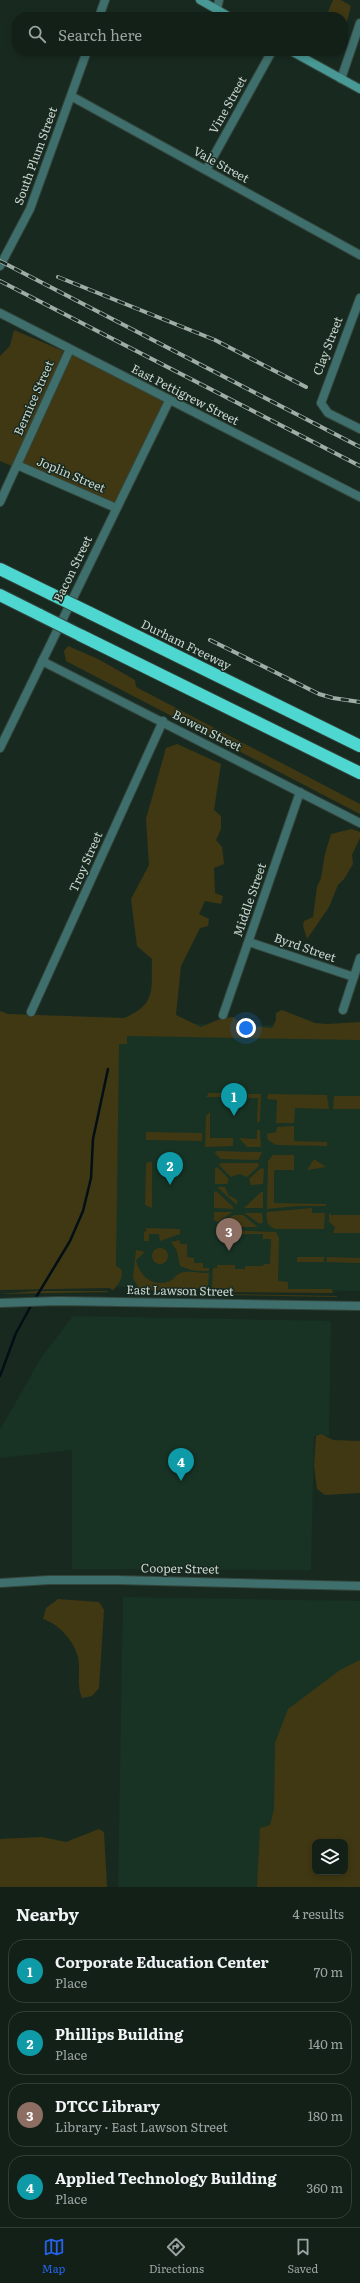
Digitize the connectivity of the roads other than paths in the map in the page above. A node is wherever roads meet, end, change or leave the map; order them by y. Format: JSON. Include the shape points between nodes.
{"nodes":[{"id":1,"x":105,"y":0,"type":"edge"},
{"id":2,"x":200,"y":0,"type":"edge"},
{"id":3,"x":219,"y":0,"type":"edge"},
{"id":4,"x":217,"y":9,"type":"junction"},
{"id":5,"x":101,"y":12,"type":"edge"},
{"id":6,"x":222,"y":12,"type":"edge"},
{"id":7,"x":360,"y":24,"type":"edge"},
{"id":8,"x":85,"y":56,"type":"edge"},
{"id":9,"x":269,"y":56,"type":"edge"},
{"id":10,"x":300,"y":56,"type":"edge"},
{"id":11,"x":341,"y":79,"type":"junction"},
{"id":12,"x":360,"y":89,"type":"edge"},
{"id":13,"x":71,"y":96,"type":"junction"},
{"id":14,"x":206,"y":170,"type":"junction"},
{"id":15,"x":360,"y":254,"type":"edge"},
{"id":16,"x":0,"y":266,"type":"edge"},
{"id":17,"x":360,"y":298,"type":"edge"},
{"id":18,"x":0,"y":313,"type":"edge"},
{"id":19,"x":70,"y":349,"type":"junction"},
{"id":20,"x":169,"y":400,"type":"junction"},
{"id":21,"x":360,"y":429,"type":"edge"},
{"id":22,"x":17,"y":465,"type":"junction"},
{"id":23,"x":360,"y":497,"type":"edge"},
{"id":24,"x":0,"y":502,"type":"edge"},
{"id":25,"x":116,"y":508,"type":"junction"},
{"id":26,"x":0,"y":569,"type":"edge"},
{"id":27,"x":0,"y":596,"type":"edge"},
{"id":28,"x":42,"y":661,"type":"junction"},
{"id":29,"x":163,"y":721,"type":"junction"},
{"id":30,"x":319,"y":726,"type":"junction"},
{"id":31,"x":287,"y":737,"type":"junction"},
{"id":32,"x":360,"y":742,"type":"edge"},
{"id":33,"x":360,"y":746,"type":"edge"},
{"id":34,"x":0,"y":748,"type":"edge"},
{"id":35,"x":360,"y":773,"type":"edge"},
{"id":36,"x":360,"y":778,"type":"edge"},
{"id":37,"x":300,"y":792,"type":"junction"},
{"id":38,"x":360,"y":823,"type":"edge"},
{"id":39,"x":249,"y":942,"type":"junction"},
{"id":40,"x":360,"y":958,"type":"edge"},
{"id":41,"x":354,"y":977,"type":"junction"},
{"id":42,"x":343,"y":1010,"type":"dead end"},
{"id":43,"x":31,"y":1012,"type":"dead end"},
{"id":44,"x":224,"y":1015,"type":"dead end"},
{"id":45,"x":0,"y":1303,"type":"edge"},
{"id":46,"x":360,"y":1306,"type":"edge"},
{"id":47,"x":0,"y":1583,"type":"edge"},
{"id":48,"x":360,"y":1586,"type":"edge"}],
"edges":[{"from":1,"to":5,"type":"street"},
{"from":2,"to":4,"type":"main road"},
{"from":3,"to":4,"type":"street"},
{"from":4,"to":6,"type":"main road"},
{"from":7,"to":11,"type":"street"},
{"from":8,"to":13,"type":"street","name":"South Plum Street"},
{"from":9,"to":14,"type":"street","name":"Vine Street"},
{"from":10,"to":11,"type":"main road"},
{"from":11,"to":12,"type":"main road"},
{"from":13,"to":14,"type":"street","name":"Vale Street"},
{"from":13,"to":16,"type":"street","name":"South Plum Street","via":[[30,209]]},
{"from":14,"to":15,"type":"street","name":"Vale Street"},
{"from":17,"to":21,"type":"street","name":"Clay Street","via":[[321,403],[328,413]]},
{"from":18,"to":19,"type":"street","name":"East Pettigrew Street"},
{"from":19,"to":20,"type":"street","name":"East Pettigrew Street"},
{"from":19,"to":22,"type":"street","name":"Bernice Street"},
{"from":20,"to":23,"type":"street","name":"East Pettigrew Street"},
{"from":20,"to":25,"type":"street","name":"Bacon Street"},
{"from":22,"to":24,"type":"street","name":"Bernice Street"},
{"from":22,"to":25,"type":"street","name":"Joplin Street"},
{"from":25,"to":28,"type":"street","name":"Bacon Street"},
{"from":26,"to":30,"type":"highway","name":"Durham Freeway","bridge":true},
{"from":27,"to":31,"type":"highway","bridge":true},
{"from":28,"to":29,"type":"street","name":"Bowen Street"},
{"from":28,"to":34,"type":"street","name":"Bacon Street"},
{"from":29,"to":37,"type":"street","name":"Bowen Street"},
{"from":29,"to":43,"type":"street","name":"Troy Street"},
{"from":30,"to":32,"type":"highway"},
{"from":30,"to":33,"type":"highway","name":"Durham Freeway"},
{"from":31,"to":35,"type":"highway"},
{"from":31,"to":36,"type":"highway"},
{"from":37,"to":38,"type":"street","name":"Bowen Street"},
{"from":37,"to":39,"type":"street","name":"Middle Street"},
{"from":39,"to":41,"type":"street","name":"Byrd Street"},
{"from":39,"to":44,"type":"street","name":"Middle Street"},
{"from":40,"to":41,"type":"street"},
{"from":41,"to":42,"type":"street"},
{"from":45,"to":46,"type":"street","name":"East Lawson Street","via":[[58,1301]]},
{"from":47,"to":48,"type":"street","name":"Cooper Street","via":[[117,1580]]}]}
